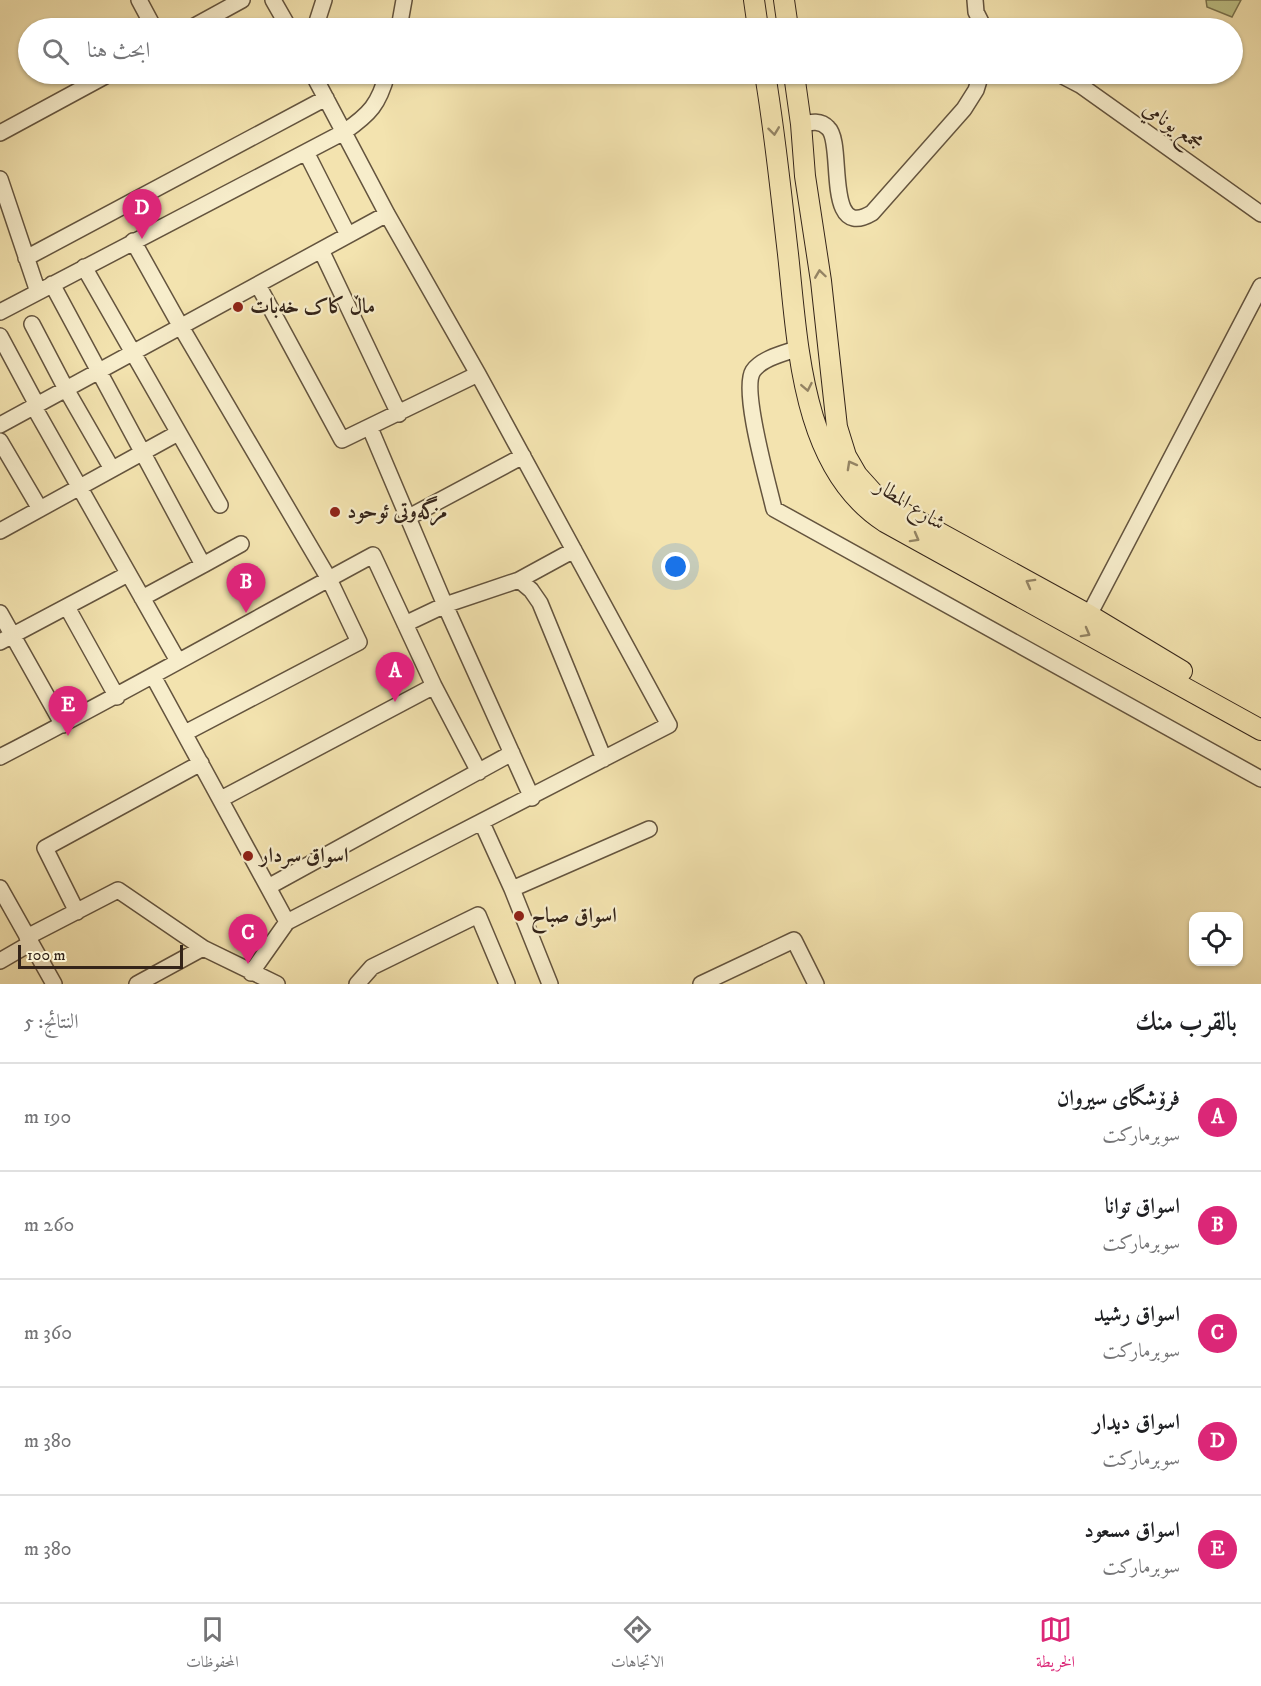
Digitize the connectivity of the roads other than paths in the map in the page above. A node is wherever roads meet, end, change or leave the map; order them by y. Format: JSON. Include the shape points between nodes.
{"nodes":[{"id":1,"x":139,"y":0,"type":"edge"},
{"id":2,"x":242,"y":0,"type":"edge"},
{"id":3,"x":273,"y":0,"type":"edge"},
{"id":4,"x":324,"y":0,"type":"edge"},
{"id":5,"x":404,"y":0,"type":"edge"},
{"id":6,"x":754,"y":0,"type":"edge"},
{"id":7,"x":784,"y":0,"type":"edge"},
{"id":8,"x":975,"y":0,"type":"edge"},
{"id":9,"x":149,"y":18,"type":"edge"},
{"id":10,"x":209,"y":18,"type":"edge"},
{"id":11,"x":283,"y":18,"type":"edge"},
{"id":12,"x":318,"y":18,"type":"edge"},
{"id":13,"x":401,"y":18,"type":"edge"},
{"id":14,"x":757,"y":18,"type":"edge"},
{"id":15,"x":787,"y":18,"type":"edge"},
{"id":16,"x":979,"y":18,"type":"edge"},
{"id":17,"x":91,"y":84,"type":"edge"},
{"id":18,"x":318,"y":84,"type":"edge"},
{"id":19,"x":385,"y":84,"type":"edge"},
{"id":20,"x":766,"y":84,"type":"edge"},
{"id":21,"x":795,"y":84,"type":"edge"},
{"id":22,"x":978,"y":84,"type":"edge"},
{"id":23,"x":1078,"y":84,"type":"edge"},
{"id":24,"x":326,"y":98,"type":"junction"},
{"id":25,"x":801,"y":124,"type":"junction"},
{"id":26,"x":344,"y":132,"type":"junction"},
{"id":27,"x":0,"y":133,"type":"edge"},
{"id":28,"x":306,"y":152,"type":"junction"},
{"id":29,"x":805,"y":176,"type":"junction"},
{"id":30,"x":0,"y":179,"type":"edge"},
{"id":31,"x":780,"y":182,"type":"junction"},
{"id":32,"x":387,"y":214,"type":"junction"},
{"id":33,"x":1261,"y":214,"type":"edge"},
{"id":34,"x":348,"y":236,"type":"junction"},
{"id":35,"x":133,"y":241,"type":"junction"},
{"id":36,"x":321,"y":250,"type":"junction"},
{"id":37,"x":26,"y":258,"type":"junction"},
{"id":38,"x":84,"y":267,"type":"junction"},
{"id":39,"x":258,"y":285,"type":"junction"},
{"id":40,"x":1261,"y":286,"type":"edge"},
{"id":41,"x":45,"y":288,"type":"junction"},
{"id":42,"x":0,"y":312,"type":"edge"},
{"id":43,"x":32,"y":324,"type":"dead end"},
{"id":44,"x":181,"y":327,"type":"junction"},
{"id":45,"x":0,"y":336,"type":"edge"},
{"id":46,"x":799,"y":348,"type":"junction"},
{"id":47,"x":132,"y":353,"type":"junction"},
{"id":48,"x":99,"y":371,"type":"junction"},
{"id":49,"x":478,"y":374,"type":"junction"},
{"id":50,"x":66,"y":389,"type":"junction"},
{"id":51,"x":35,"y":406,"type":"junction"},
{"id":52,"x":399,"y":414,"type":"junction"},
{"id":53,"x":0,"y":425,"type":"edge"},
{"id":54,"x":370,"y":428,"type":"junction"},
{"id":55,"x":178,"y":433,"type":"junction"},
{"id":56,"x":0,"y":441,"type":"edge"},
{"id":57,"x":142,"y":453,"type":"junction"},
{"id":58,"x":523,"y":456,"type":"junction"},
{"id":59,"x":112,"y":469,"type":"junction"},
{"id":60,"x":79,"y":487,"type":"junction"},
{"id":61,"x":220,"y":505,"type":"dead end"},
{"id":62,"x":40,"y":509,"type":"junction"},
{"id":63,"x":409,"y":517,"type":"junction"},
{"id":64,"x":0,"y":531,"type":"edge"},
{"id":65,"x":241,"y":544,"type":"dead end"},
{"id":66,"x":574,"y":550,"type":"junction"},
{"id":67,"x":203,"y":565,"type":"junction"},
{"id":68,"x":128,"y":574,"type":"junction"},
{"id":69,"x":329,"y":579,"type":"junction"},
{"id":70,"x":519,"y":580,"type":"junction"},
{"id":71,"x":142,"y":598,"type":"junction"},
{"id":72,"x":446,"y":605,"type":"junction"},
{"id":73,"x":67,"y":607,"type":"junction"},
{"id":74,"x":0,"y":613,"type":"edge"},
{"id":75,"x":1089,"y":615,"type":"junction"},
{"id":76,"x":405,"y":624,"type":"junction"},
{"id":77,"x":6,"y":639,"type":"edge"},
{"id":78,"x":178,"y":661,"type":"junction"},
{"id":79,"x":153,"y":676,"type":"junction"},
{"id":80,"x":434,"y":686,"type":"junction"},
{"id":81,"x":117,"y":697,"type":"junction"},
{"id":82,"x":1261,"y":719,"type":"edge"},
{"id":83,"x":63,"y":725,"type":"junction"},
{"id":84,"x":1261,"y":730,"type":"edge"},
{"id":85,"x":185,"y":733,"type":"junction"},
{"id":86,"x":512,"y":753,"type":"junction"},
{"id":87,"x":0,"y":757,"type":"edge"},
{"id":88,"x":604,"y":759,"type":"junction"},
{"id":89,"x":201,"y":762,"type":"junction"},
{"id":90,"x":479,"y":772,"type":"junction"},
{"id":91,"x":1261,"y":779,"type":"edge"},
{"id":92,"x":532,"y":798,"type":"junction"},
{"id":93,"x":221,"y":799,"type":"junction"},
{"id":94,"x":482,"y":823,"type":"junction"},
{"id":95,"x":649,"y":829,"type":"dead end"},
{"id":96,"x":268,"y":887,"type":"junction"},
{"id":97,"x":0,"y":888,"type":"edge"},
{"id":98,"x":512,"y":889,"type":"junction"},
{"id":99,"x":77,"y":912,"type":"junction"},
{"id":100,"x":287,"y":922,"type":"junction"},
{"id":101,"x":29,"y":940,"type":"junction"},
{"id":102,"x":203,"y":948,"type":"junction"},
{"id":103,"x":0,"y":961,"type":"edge"},
{"id":104,"x":251,"y":973,"type":"junction"},
{"id":105,"x":54,"y":984,"type":"edge"},
{"id":106,"x":137,"y":984,"type":"edge"},
{"id":107,"x":277,"y":984,"type":"edge"},
{"id":108,"x":357,"y":984,"type":"edge"},
{"id":109,"x":507,"y":984,"type":"edge"},
{"id":110,"x":550,"y":984,"type":"edge"},
{"id":111,"x":701,"y":984,"type":"edge"},
{"id":112,"x":815,"y":984,"type":"edge"}],
"edges":[{"from":1,"to":9,"type":"street"},
{"from":2,"to":10,"type":"street"},
{"from":3,"to":11,"type":"street"},
{"from":4,"to":12,"type":"street"},
{"from":5,"to":13,"type":"street"},
{"from":6,"to":14,"type":"main road"},
{"from":7,"to":15,"type":"main road"},
{"from":8,"to":16,"type":"street"},
{"from":17,"to":27,"type":"street"},
{"from":18,"to":24,"type":"street"},
{"from":19,"to":26,"type":"street","via":[[365,117]]},
{"from":20,"to":31,"type":"main road","name":"شارع المطار","one_way":true},
{"from":21,"to":25,"type":"main road","name":"شارع المطار"},
{"from":22,"to":25,"type":"street","via":[[964,109],[866,217],[850,216],[841,205],[835,141],[830,129],[818,122]]},
{"from":23,"to":33,"type":"street","name":"مجمع يونامي"},
{"from":24,"to":26,"type":"street"},
{"from":24,"to":37,"type":"street"},
{"from":25,"to":29,"type":"main road","name":"شارع المطار"},
{"from":26,"to":28,"type":"street"},
{"from":26,"to":32,"type":"street"},
{"from":28,"to":34,"type":"street"},
{"from":28,"to":35,"type":"street"},
{"from":29,"to":31,"type":"main road"},
{"from":75,"to":29,"type":"main road","name":"شارع المطار","one_way":true,"via":[[887,504],[857,475],[837,428]]},
{"from":30,"to":37,"type":"street"},
{"from":31,"to":46,"type":"main road","name":"شارع المطار"},
{"from":32,"to":34,"type":"street"},
{"from":32,"to":49,"type":"street"},
{"from":34,"to":36,"type":"street"},
{"from":35,"to":38,"type":"street"},
{"from":35,"to":44,"type":"street"},
{"from":36,"to":39,"type":"street"},
{"from":36,"to":52,"type":"street"},
{"from":37,"to":41,"type":"street"},
{"from":38,"to":41,"type":"street"},
{"from":38,"to":47,"type":"street"},
{"from":39,"to":44,"type":"street"},
{"from":39,"to":54,"type":"street","via":[[342,440]]},
{"from":40,"to":75,"type":"street"},
{"from":41,"to":42,"type":"street"},
{"from":41,"to":48,"type":"street"},
{"from":43,"to":50,"type":"street"},
{"from":44,"to":47,"type":"street"},
{"from":44,"to":69,"type":"street"},
{"from":45,"to":51,"type":"street"},
{"from":46,"to":84,"type":"main road","name":"شارع المطار","one_way":true,"via":[[818,431],[841,479],[863,506],[885,522]]},
{"from":46,"to":91,"type":"street","via":[[754,370],[749,384],[774,508]]},
{"from":47,"to":48,"type":"street"},
{"from":47,"to":55,"type":"street"},
{"from":48,"to":50,"type":"street"},
{"from":48,"to":57,"type":"street"},
{"from":49,"to":52,"type":"street"},
{"from":49,"to":58,"type":"street"},
{"from":50,"to":51,"type":"street"},
{"from":50,"to":59,"type":"street"},
{"from":51,"to":53,"type":"street"},
{"from":51,"to":60,"type":"street"},
{"from":52,"to":54,"type":"street"},
{"from":54,"to":63,"type":"street"},
{"from":55,"to":57,"type":"street"},
{"from":55,"to":61,"type":"street"},
{"from":56,"to":62,"type":"street"},
{"from":57,"to":59,"type":"street"},
{"from":57,"to":67,"type":"street"},
{"from":58,"to":63,"type":"street"},
{"from":58,"to":66,"type":"street"},
{"from":59,"to":60,"type":"street"},
{"from":60,"to":62,"type":"street"},
{"from":60,"to":68,"type":"street"},
{"from":62,"to":64,"type":"street"},
{"from":63,"to":72,"type":"street"},
{"from":65,"to":67,"type":"street"},
{"from":66,"to":70,"type":"street"},
{"from":66,"to":88,"type":"street","via":[[669,725]]},
{"from":67,"to":71,"type":"street"},
{"from":68,"to":71,"type":"street"},
{"from":68,"to":73,"type":"street"},
{"from":69,"to":76,"type":"street","via":[[373,555]]},
{"from":69,"to":78,"type":"street"},
{"from":69,"to":85,"type":"street","via":[[359,642]]},
{"from":70,"to":72,"type":"street"},
{"from":70,"to":88,"type":"street","via":[[540,603]]},
{"from":71,"to":78,"type":"street"},
{"from":72,"to":76,"type":"street"},
{"from":72,"to":86,"type":"street"},
{"from":73,"to":77,"type":"street"},
{"from":73,"to":81,"type":"street"},
{"from":74,"to":77,"type":"street"},
{"from":75,"to":82,"type":"main road","name":"شارع المطار"},
{"from":76,"to":80,"type":"street"},
{"from":77,"to":83,"type":"street"},
{"from":78,"to":79,"type":"street"},
{"from":79,"to":81,"type":"street"},
{"from":79,"to":85,"type":"street"},
{"from":80,"to":90,"type":"street"},
{"from":80,"to":93,"type":"street"},
{"from":81,"to":83,"type":"street"},
{"from":83,"to":87,"type":"street"},
{"from":85,"to":89,"type":"street"},
{"from":86,"to":90,"type":"street"},
{"from":86,"to":92,"type":"street"},
{"from":88,"to":92,"type":"street"},
{"from":89,"to":93,"type":"street"},
{"from":89,"to":99,"type":"street","via":[[45,848]]},
{"from":90,"to":96,"type":"street"},
{"from":92,"to":94,"type":"street"},
{"from":93,"to":96,"type":"street"},
{"from":94,"to":98,"type":"street"},
{"from":94,"to":100,"type":"street"},
{"from":95,"to":98,"type":"street"},
{"from":96,"to":100,"type":"street"},
{"from":97,"to":101,"type":"street"},
{"from":98,"to":110,"type":"street"},
{"from":99,"to":101,"type":"street"},
{"from":99,"to":102,"type":"street","via":[[118,890]]},
{"from":100,"to":104,"type":"street"},
{"from":101,"to":103,"type":"street"},
{"from":101,"to":105,"type":"street"},
{"from":102,"to":104,"type":"street"},
{"from":102,"to":106,"type":"street"},
{"from":104,"to":107,"type":"street"},
{"from":108,"to":109,"type":"street","via":[[372,967],[478,915]]},
{"from":111,"to":112,"type":"street","via":[[794,940]]}]}
